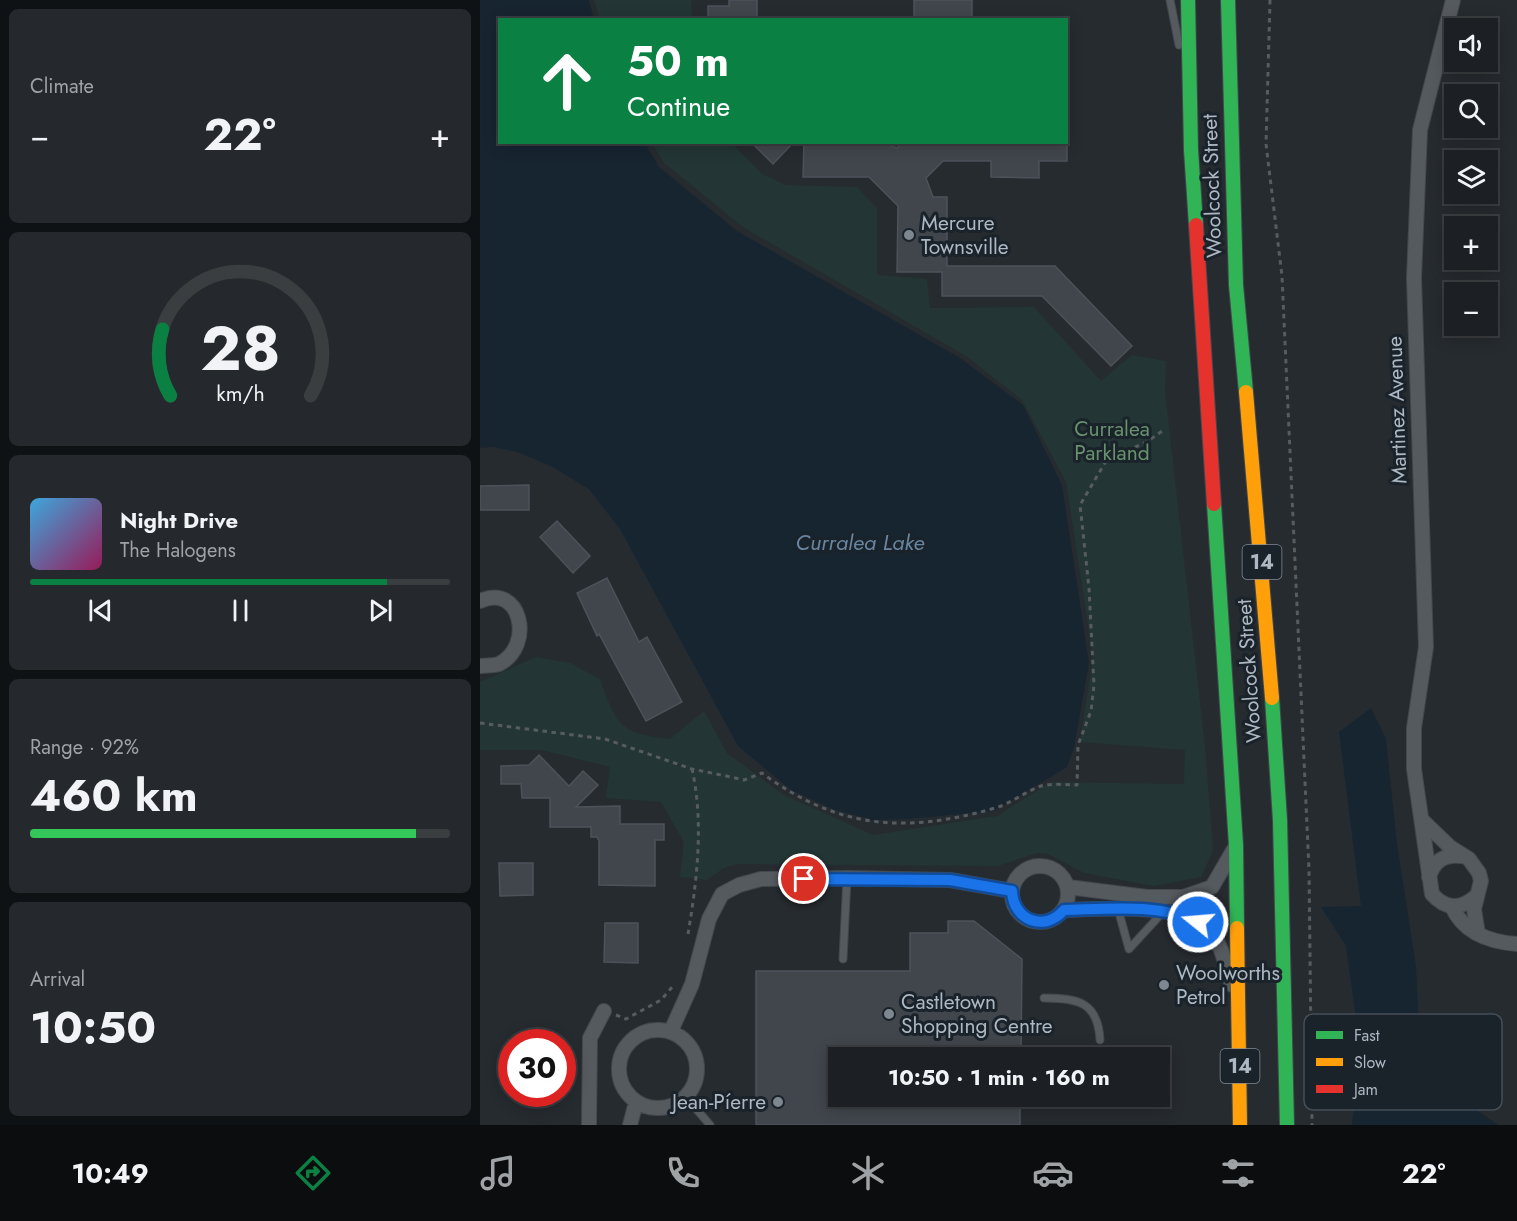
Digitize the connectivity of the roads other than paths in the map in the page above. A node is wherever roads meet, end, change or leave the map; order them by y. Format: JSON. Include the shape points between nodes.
{"nodes":[{"id":1,"x":1170,"y":0,"type":"edge"},
{"id":2,"x":1188,"y":0,"type":"edge"},
{"id":3,"x":1228,"y":0,"type":"edge"},
{"id":4,"x":1453,"y":0,"type":"edge"},
{"id":5,"x":1189,"y":91,"type":"junction"},
{"id":6,"x":480,"y":601,"type":"edge"},
{"id":7,"x":480,"y":666,"type":"edge"},
{"id":8,"x":1422,"y":820,"type":"junction"},
{"id":9,"x":1236,"y":845,"type":"junction"},
{"id":10,"x":1461,"y":856,"type":"junction"},
{"id":11,"x":846,"y":878,"type":"junction"},
{"id":12,"x":1429,"y":878,"type":"junction"},
{"id":13,"x":1068,"y":887,"type":"junction"},
{"id":14,"x":1012,"y":891,"type":"junction"},
{"id":15,"x":1475,"y":897,"type":"junction"},
{"id":16,"x":1452,"y":907,"type":"junction"},
{"id":17,"x":1118,"y":909,"type":"junction"},
{"id":18,"x":1064,"y":910,"type":"junction"},
{"id":19,"x":1163,"y":912,"type":"junction"},
{"id":20,"x":1478,"y":934,"type":"junction"},
{"id":21,"x":1517,"y":944,"type":"edge"},
{"id":22,"x":843,"y":959,"type":"dead end"},
{"id":23,"x":1044,"y":998,"type":"dead end"},
{"id":24,"x":1240,"y":1007,"type":"junction"},
{"id":25,"x":604,"y":1011,"type":"road end"},
{"id":26,"x":671,"y":1031,"type":"junction"},
{"id":27,"x":1100,"y":1040,"type":"dead end"},
{"id":28,"x":686,"y":1097,"type":"junction"},
{"id":29,"x":636,"y":1102,"type":"junction"},
{"id":30,"x":589,"y":1125,"type":"edge"},
{"id":31,"x":630,"y":1125,"type":"edge"},
{"id":32,"x":710,"y":1125,"type":"edge"},
{"id":33,"x":1240,"y":1125,"type":"edge"},
{"id":34,"x":1287,"y":1125,"type":"edge"}],
"edges":[{"from":1,"to":5,"type":"lane"},
{"from":2,"to":5,"type":"main road","name":"Woolcock Street","number":"14"},
{"from":3,"to":34,"type":"main road","name":"Woolcock Street","number":"14","via":[[1236,285],[1268,618],[1279,808]]},
{"from":4,"to":8,"type":"street","name":"Martinez Avenue","via":[[1420,130],[1416,203],[1414,278],[1426,647],[1414,728],[1414,769]]},
{"from":5,"to":9,"type":"main road","name":"Woolcock Street","number":"14"},
{"from":6,"to":7,"type":"street","via":[[488,597],[506,599],[516,610],[521,629],[514,651],[498,664]]},
{"from":8,"to":10,"type":"street"},
{"from":8,"to":12,"type":"street","name":"Martinez Avenue"},
{"from":9,"to":13,"type":"street","via":[[1212,887],[1183,897],[1147,897]]},
{"from":9,"to":24,"type":"main road","name":"Woolcock Street","number":"14"},
{"from":10,"to":12,"type":"street","via":[[1452,855],[1437,862]]},
{"from":10,"to":15,"type":"street","via":[[1469,859],[1479,873]]},
{"from":11,"to":14,"type":"street","via":[[950,880]]},
{"from":11,"to":22,"type":"lane"},
{"from":11,"to":26,"type":"street","via":[[762,879],[722,894],[709,919],[692,984]]},
{"from":12,"to":16,"type":"street","name":"Martinez Avenue","via":[[1432,894]]},
{"from":13,"to":14,"type":"street","via":[[1057,871],[1039,865],[1021,873]]},
{"from":13,"to":18,"type":"street"},
{"from":14,"to":18,"type":"street","via":[[1015,908],[1028,920],[1053,920]]},
{"from":15,"to":16,"type":"street"},
{"from":15,"to":20,"type":"street"},
{"from":16,"to":20,"type":"street","name":"Martinez Avenue","via":[[1458,920]]},
{"from":17,"to":18,"type":"street"},
{"from":17,"to":19,"type":"street"},
{"from":17,"to":19,"type":"lane","via":[[1129,949]]},
{"from":19,"to":24,"type":"street","via":[[1187,917],[1209,930]]},
{"from":20,"to":21,"type":"street","name":"Martinez Avenue","via":[[1491,941]]},
{"from":23,"to":27,"type":"lane","via":[[1066,998],[1090,1008],[1096,1015]]},
{"from":24,"to":33,"type":"main road","name":"Woolcock Street","number":"14"},
{"from":25,"to":30,"type":"street","via":[[590,1038]]},
{"from":26,"to":28,"type":"street","via":[[690,1046],[696,1058],[697,1076]]},
{"from":26,"to":29,"type":"street","via":[[643,1032],[628,1042],[621,1054],[621,1084]]},
{"from":28,"to":29,"type":"street","via":[[659,1109]]},
{"from":28,"to":32,"type":"lane"},
{"from":29,"to":31,"type":"street"}]}
